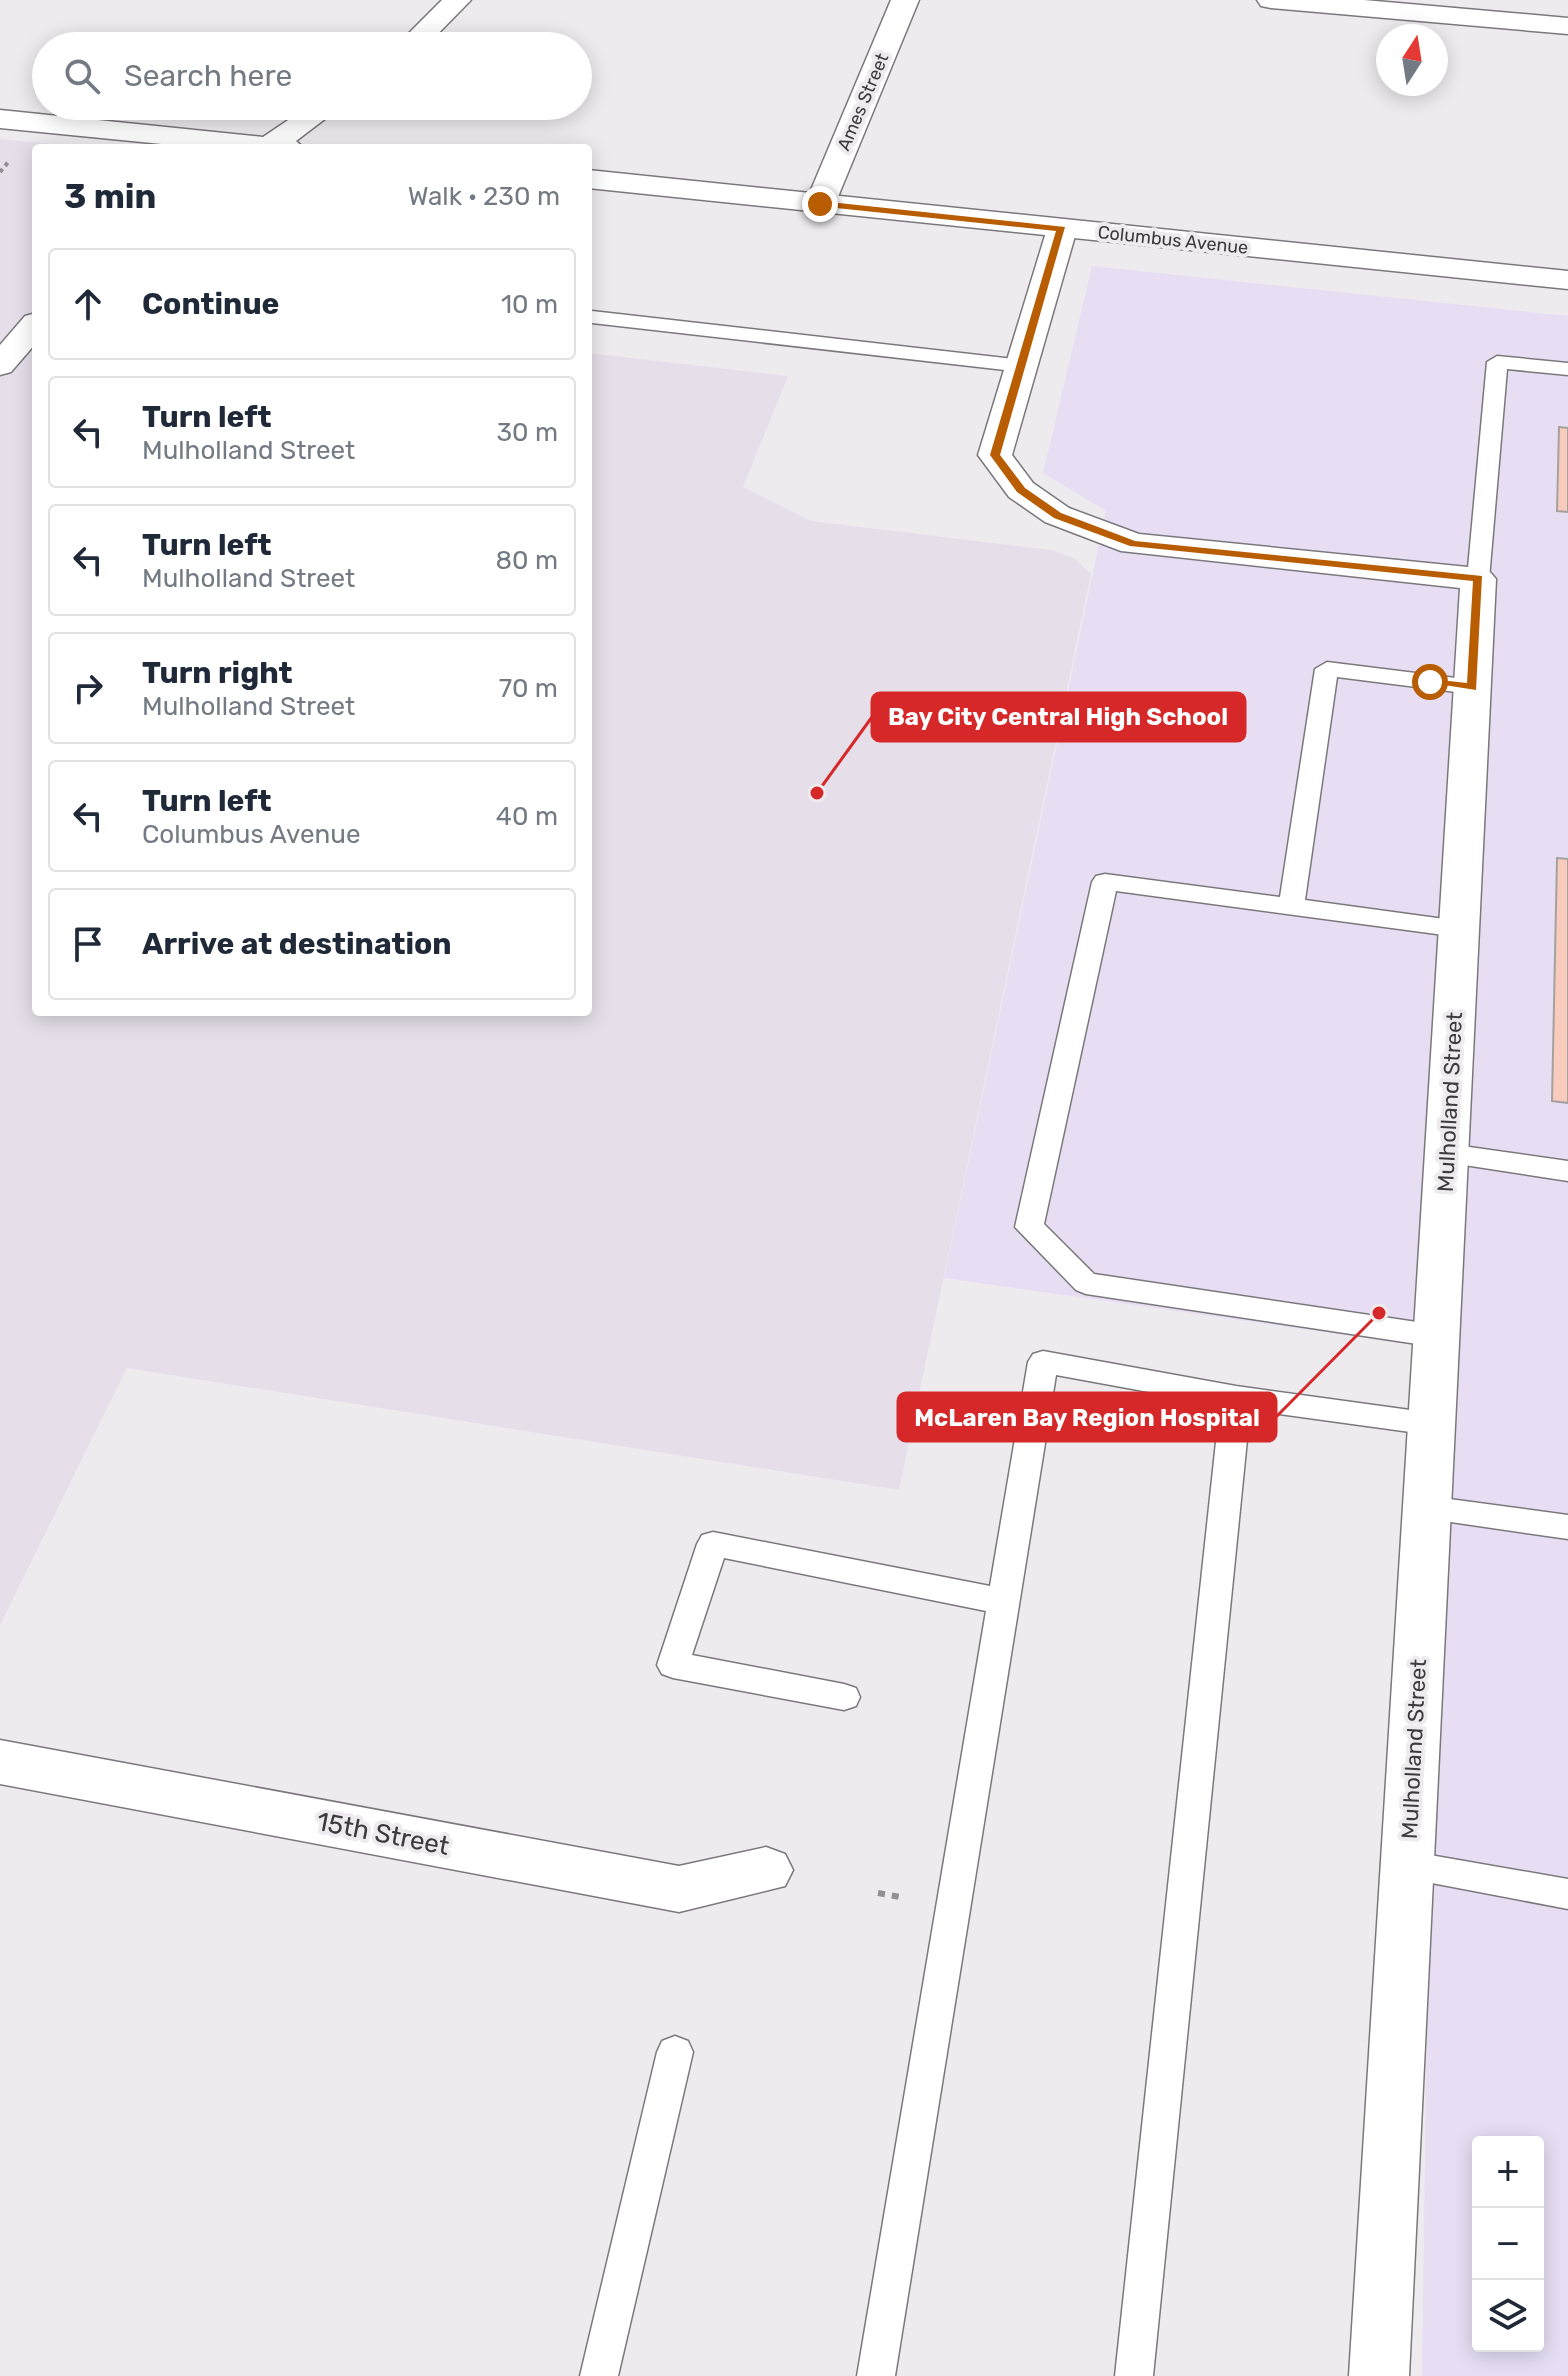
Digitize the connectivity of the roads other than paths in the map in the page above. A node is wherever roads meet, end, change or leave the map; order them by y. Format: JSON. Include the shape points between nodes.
{"nodes":[{"id":1,"x":457,"y":0,"type":"edge"},
{"id":2,"x":905,"y":0,"type":"edge"},
{"id":3,"x":1271,"y":0,"type":"edge"},
{"id":4,"x":1331,"y":3,"type":"edge"},
{"id":5,"x":1568,"y":26,"type":"edge"},
{"id":6,"x":424,"y":32,"type":"edge"},
{"id":7,"x":0,"y":119,"type":"edge"},
{"id":8,"x":310,"y":120,"type":"edge"},
{"id":9,"x":246,"y":144,"type":"edge"},
{"id":10,"x":279,"y":144,"type":"edge"},
{"id":11,"x":592,"y":179,"type":"edge"},
{"id":12,"x":820,"y":204,"type":"junction"},
{"id":13,"x":1062,"y":229,"type":"junction"},
{"id":14,"x":1568,"y":280,"type":"edge"},
{"id":15,"x":592,"y":317,"type":"dead end"},
{"id":16,"x":32,"y":328,"type":"edge"},
{"id":17,"x":0,"y":365,"type":"edge"},
{"id":18,"x":1022,"y":366,"type":"junction"},
{"id":19,"x":1568,"y":369,"type":"edge"},
{"id":20,"x":1478,"y":579,"type":"junction"},
{"id":21,"x":1472,"y":687,"type":"junction"},
{"id":22,"x":1291,"y":907,"type":"junction"},
{"id":23,"x":1459,"y":929,"type":"junction"},
{"id":24,"x":1448,"y":1154,"type":"junction"},
{"id":25,"x":1568,"y":1171,"type":"edge"},
{"id":26,"x":1437,"y":1336,"type":"junction"},
{"id":27,"x":1236,"y":1397,"type":"junction"},
{"id":28,"x":1432,"y":1424,"type":"junction"},
{"id":29,"x":1427,"y":1508,"type":"junction"},
{"id":30,"x":1568,"y":1527,"type":"edge"},
{"id":31,"x":1002,"y":1601,"type":"junction"},
{"id":32,"x":844,"y":1697,"type":"dead end"},
{"id":33,"x":0,"y":1762,"type":"edge"},
{"id":34,"x":1407,"y":1866,"type":"junction"},
{"id":35,"x":766,"y":1870,"type":"dead end"},
{"id":36,"x":1568,"y":1894,"type":"edge"},
{"id":37,"x":675,"y":2052,"type":"dead end"},
{"id":38,"x":599,"y":2376,"type":"edge"},
{"id":39,"x":876,"y":2376,"type":"edge"},
{"id":40,"x":1134,"y":2376,"type":"edge"},
{"id":41,"x":1379,"y":2376,"type":"edge"}],
"edges":[{"from":1,"to":6,"type":"street"},
{"from":2,"to":12,"type":"street","name":"Ames Street"},
{"from":3,"to":4,"type":"street"},
{"from":4,"to":5,"type":"street"},
{"from":7,"to":9,"type":"street"},
{"from":8,"to":10,"type":"street"},
{"from":11,"to":12,"type":"street","name":"Columbus Avenue"},
{"from":12,"to":13,"type":"street","name":"Columbus Avenue"},
{"from":13,"to":14,"type":"street","name":"Columbus Avenue"},
{"from":13,"to":18,"type":"street"},
{"from":15,"to":18,"type":"lane"},
{"from":16,"to":17,"type":"street"},
{"from":18,"to":20,"type":"street","via":[[995,455],[1021,490],[1057,515],[1133,544]]},
{"from":19,"to":20,"type":"lane","via":[[1497,362]]},
{"from":20,"to":21,"type":"street","name":"Mulholland Street"},
{"from":21,"to":22,"type":"lane","via":[[1327,669]]},
{"from":21,"to":23,"type":"street","name":"Mulholland Street"},
{"from":22,"to":23,"type":"lane"},
{"from":22,"to":26,"type":"lane","via":[[1105,882],[1029,1227],[1086,1283]]},
{"from":23,"to":24,"type":"street","name":"Mulholland Street"},
{"from":24,"to":25,"type":"lane"},
{"from":24,"to":26,"type":"street","name":"Mulholland Street"},
{"from":26,"to":28,"type":"street","name":"Mulholland Street"},
{"from":27,"to":28,"type":"lane"},
{"from":27,"to":31,"type":"lane","via":[[1043,1362]]},
{"from":27,"to":40,"type":"lane"},
{"from":28,"to":29,"type":"street","name":"Mulholland Street"},
{"from":29,"to":30,"type":"lane"},
{"from":29,"to":34,"type":"street","name":"Mulholland Street"},
{"from":31,"to":32,"type":"lane","via":[[713,1544],[673,1665]]},
{"from":31,"to":39,"type":"lane"},
{"from":33,"to":35,"type":"street","name":"15th Street","via":[[679,1889]]},
{"from":34,"to":36,"type":"lane"},
{"from":34,"to":41,"type":"street","name":"Mulholland Street"},
{"from":37,"to":38,"type":"lane"}]}
